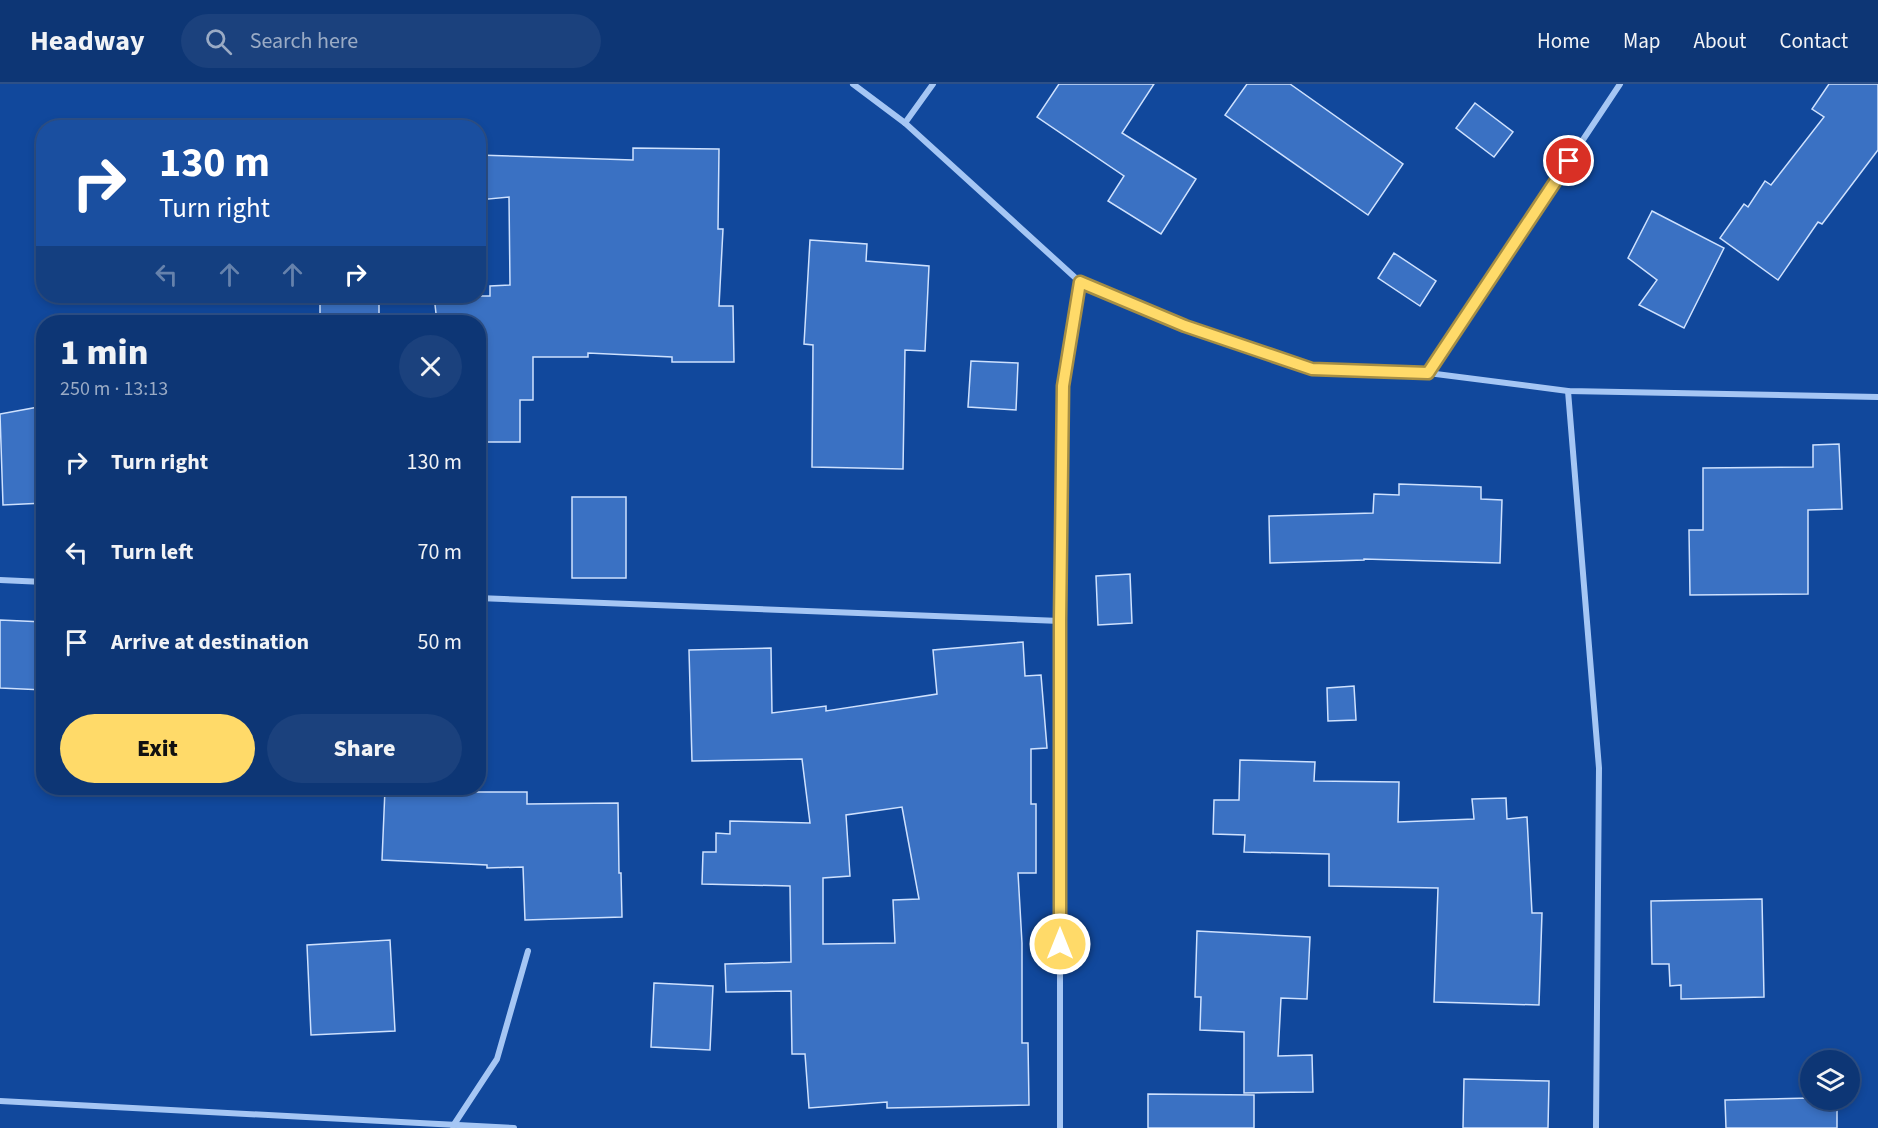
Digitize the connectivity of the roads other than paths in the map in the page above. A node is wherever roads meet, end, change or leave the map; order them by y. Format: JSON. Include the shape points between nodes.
{"nodes":[{"id":1,"x":853,"y":84,"type":"edge"},
{"id":2,"x":933,"y":84,"type":"edge"},
{"id":3,"x":1620,"y":84,"type":"edge"},
{"id":4,"x":905,"y":123,"type":"junction"},
{"id":5,"x":1080,"y":282,"type":"junction"},
{"id":6,"x":1428,"y":373,"type":"junction"},
{"id":7,"x":1568,"y":391,"type":"junction"},
{"id":8,"x":1878,"y":397,"type":"edge"},
{"id":9,"x":0,"y":580,"type":"edge"},
{"id":10,"x":36,"y":582,"type":"edge"},
{"id":11,"x":486,"y":598,"type":"edge"},
{"id":12,"x":1060,"y":621,"type":"junction"},
{"id":13,"x":528,"y":951,"type":"dead end"},
{"id":14,"x":0,"y":1101,"type":"edge"},
{"id":15,"x":453,"y":1126,"type":"junction"},
{"id":16,"x":514,"y":1128,"type":"edge"},
{"id":17,"x":1060,"y":1128,"type":"edge"},
{"id":18,"x":1596,"y":1128,"type":"edge"}],
"edges":[{"from":1,"to":4,"type":"street"},
{"from":2,"to":4,"type":"street"},
{"from":3,"to":6,"type":"street"},
{"from":4,"to":5,"type":"street"},
{"from":5,"to":6,"type":"street","via":[[1185,326],[1312,369]]},
{"from":5,"to":12,"type":"street","via":[[1063,386]]},
{"from":6,"to":7,"type":"street"},
{"from":7,"to":8,"type":"street"},
{"from":7,"to":18,"type":"street","via":[[1599,768]]},
{"from":9,"to":10,"type":"street"},
{"from":11,"to":12,"type":"street"},
{"from":12,"to":17,"type":"street"},
{"from":13,"to":15,"type":"street","via":[[497,1059]]},
{"from":14,"to":15,"type":"street"},
{"from":15,"to":16,"type":"street"}]}
